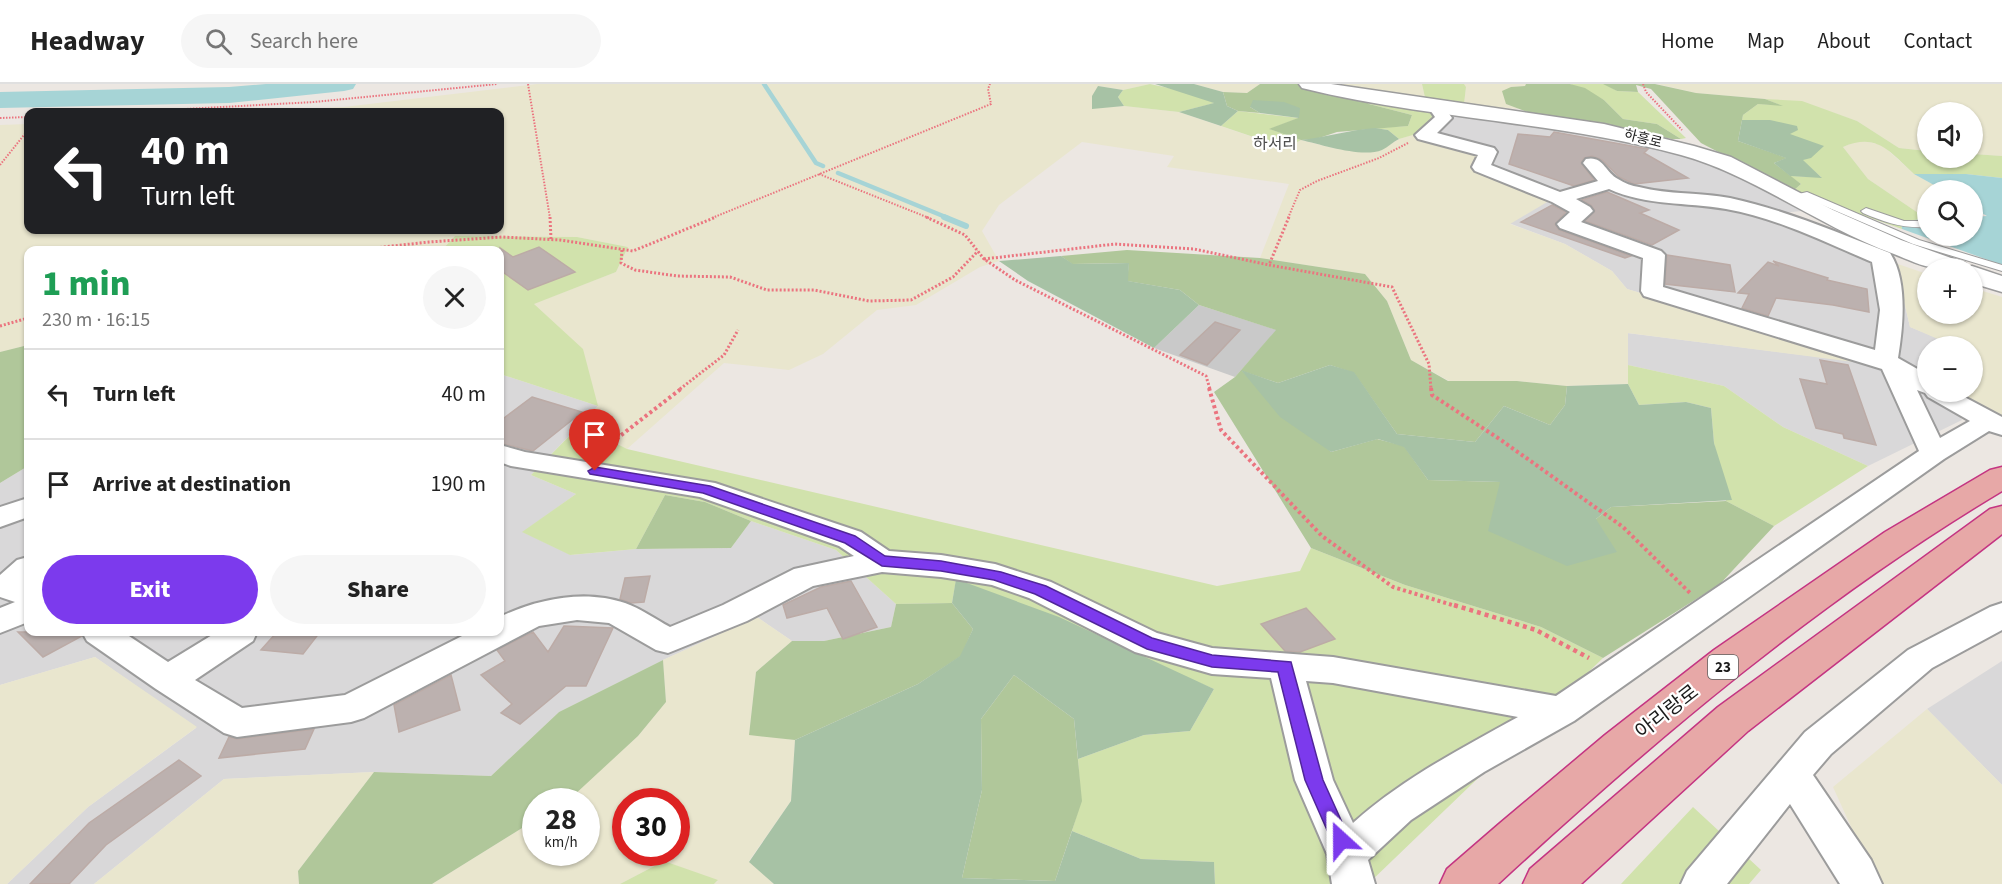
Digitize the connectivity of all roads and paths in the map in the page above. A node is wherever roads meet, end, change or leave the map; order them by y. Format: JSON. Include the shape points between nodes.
{"nodes":[{"id":1,"x":497,"y":84,"type":"edge"},
{"id":2,"x":528,"y":84,"type":"edge"},
{"id":3,"x":990,"y":84,"type":"edge"},
{"id":4,"x":1308,"y":84,"type":"edge"},
{"id":5,"x":1643,"y":84,"type":"edge"},
{"id":6,"x":1436,"y":107,"type":"junction"},
{"id":7,"x":206,"y":108,"type":"edge"},
{"id":8,"x":24,"y":117,"type":"edge"},
{"id":9,"x":0,"y":118,"type":"edge"},
{"id":10,"x":24,"y":135,"type":"edge"},
{"id":11,"x":1424,"y":135,"type":"junction"},
{"id":12,"x":1696,"y":153,"type":"junction"},
{"id":13,"x":1592,"y":163,"type":"dead end"},
{"id":14,"x":0,"y":165,"type":"edge"},
{"id":15,"x":819,"y":174,"type":"junction"},
{"id":16,"x":1610,"y":183,"type":"junction"},
{"id":17,"x":1799,"y":196,"type":"junction"},
{"id":18,"x":1559,"y":198,"type":"junction"},
{"id":19,"x":1825,"y":215,"type":"junction"},
{"id":20,"x":1787,"y":221,"type":"junction"},
{"id":21,"x":1917,"y":226,"type":"edge"},
{"id":22,"x":551,"y":239,"type":"junction"},
{"id":23,"x":390,"y":246,"type":"edge"},
{"id":24,"x":622,"y":250,"type":"junction"},
{"id":25,"x":978,"y":251,"type":"junction"},
{"id":26,"x":1928,"y":258,"type":"edge"},
{"id":27,"x":984,"y":259,"type":"junction"},
{"id":28,"x":1269,"y":265,"type":"junction"},
{"id":29,"x":2002,"y":268,"type":"edge"},
{"id":30,"x":1983,"y":278,"type":"edge"},
{"id":31,"x":2002,"y":284,"type":"edge"},
{"id":32,"x":24,"y":319,"type":"edge"},
{"id":33,"x":0,"y":326,"type":"edge"},
{"id":34,"x":738,"y":330,"type":"dead end"},
{"id":35,"x":1888,"y":363,"type":"junction"},
{"id":36,"x":1917,"y":380,"type":"edge"},
{"id":37,"x":1955,"y":402,"type":"edge"},
{"id":38,"x":1995,"y":424,"type":"edge"},
{"id":39,"x":1934,"y":453,"type":"junction"},
{"id":40,"x":504,"y":454,"type":"edge"},
{"id":41,"x":595,"y":471,"type":"junction"},
{"id":42,"x":2002,"y":477,"type":"edge"},
{"id":43,"x":24,"y":508,"type":"edge"},
{"id":44,"x":0,"y":517,"type":"edge"},
{"id":45,"x":2002,"y":517,"type":"edge"},
{"id":46,"x":882,"y":561,"type":"junction"},
{"id":47,"x":24,"y":572,"type":"edge"},
{"id":48,"x":24,"y":593,"type":"edge"},
{"id":49,"x":1707,"y":610,"type":"junction"},
{"id":50,"x":24,"y":611,"type":"edge"},
{"id":51,"x":2002,"y":615,"type":"edge"},
{"id":52,"x":0,"y":621,"type":"edge"},
{"id":53,"x":504,"y":629,"type":"edge"},
{"id":54,"x":105,"y":636,"type":"edge"},
{"id":55,"x":235,"y":636,"type":"edge"},
{"id":56,"x":489,"y":636,"type":"edge"},
{"id":57,"x":1285,"y":667,"type":"junction"},
{"id":58,"x":1616,"y":673,"type":"junction"},
{"id":59,"x":168,"y":680,"type":"junction"},
{"id":60,"x":1561,"y":711,"type":"junction"},
{"id":61,"x":1791,"y":774,"type":"junction"},
{"id":62,"x":1351,"y":869,"type":"edge"},
{"id":63,"x":1464,"y":884,"type":"edge"},
{"id":64,"x":1547,"y":884,"type":"edge"},
{"id":65,"x":1702,"y":884,"type":"edge"},
{"id":66,"x":1861,"y":884,"type":"edge"}],
"edges":[{"from":1,"to":7,"type":"path","via":[[339,101]]},
{"from":2,"to":22,"type":"path"},
{"from":3,"to":15,"type":"path","via":[[991,104]]},
{"from":4,"to":6,"type":"street","name":"하흥로"},
{"from":5,"to":12,"type":"path","via":[[1646,92],[1698,145]]},
{"from":6,"to":11,"type":"street","via":[[1444,118]]},
{"from":6,"to":12,"type":"street","name":"하흥로","via":[[1604,130]]},
{"from":8,"to":9,"type":"path"},
{"from":10,"to":14,"type":"path"},
{"from":11,"to":18,"type":"street","via":[[1488,152],[1481,167]]},
{"from":11,"to":28,"type":"path","via":[[1300,190]]},
{"from":12,"to":17,"type":"street","name":"하흥로","via":[[1724,161]]},
{"from":13,"to":16,"type":"street"},
{"from":15,"to":24,"type":"path","via":[[633,251]]},
{"from":15,"to":25,"type":"path","via":[[965,235]]},
{"from":16,"to":18,"type":"street"},
{"from":16,"to":20,"type":"street","via":[[1628,193],[1726,203]]},
{"from":17,"to":19,"type":"street","name":"하흥로"},
{"from":17,"to":21,"type":"lane","via":[[1816,194],[1896,223]]},
{"from":17,"to":29,"type":"lane","via":[[1916,242]]},
{"from":18,"to":35,"type":"street","via":[[1582,212],[1567,224],[1654,255],[1652,291]]},
{"from":19,"to":20,"type":"street"},
{"from":19,"to":26,"type":"street","name":"하흥로"},
{"from":20,"to":35,"type":"street","via":[[1882,258],[1890,288],[1892,328]]},
{"from":22,"to":23,"type":"path","via":[[440,240]]},
{"from":22,"to":24,"type":"path"},
{"from":24,"to":25,"type":"path","via":[[621,263],[635,270],[677,276],[729,276],[767,290],[814,290],[869,301],[911,300],[953,278]]},
{"from":25,"to":27,"type":"path"},
{"from":27,"to":28,"type":"path","via":[[1115,244],[1194,249]]},
{"from":27,"to":58,"type":"path","via":[[1014,280],[1206,376],[1221,430],[1322,536],[1393,587],[1536,630]]},
{"from":28,"to":49,"type":"path","via":[[1392,287],[1428,364],[1432,395],[1623,527]]},
{"from":30,"to":31,"type":"street"},
{"from":32,"to":33,"type":"path"},
{"from":34,"to":41,"type":"path","via":[[724,355],[611,443]]},
{"from":35,"to":36,"type":"street"},
{"from":35,"to":39,"type":"street"},
{"from":37,"to":38,"type":"street"},
{"from":38,"to":39,"type":"street"},
{"from":39,"to":49,"type":"street"},
{"from":40,"to":41,"type":"street"},
{"from":41,"to":46,"type":"street","via":[[705,489],[850,539]]},
{"from":42,"to":63,"type":"highway","name":"아리랑로","number":"23","via":[[1897,539],[1753,643],[1583,778]]},
{"from":43,"to":44,"type":"street"},
{"from":45,"to":64,"type":"highway","via":[[1732,719]]},
{"from":46,"to":53,"type":"street","via":[[805,577],[668,641],[616,612],[577,608],[532,615]]},
{"from":46,"to":57,"type":"street","via":[[995,575],[1040,590],[1147,643],[1212,661]]},
{"from":47,"to":48,"type":"street","via":[[6,588]]},
{"from":49,"to":58,"type":"street"},
{"from":50,"to":52,"type":"street"},
{"from":51,"to":61,"type":"street","via":[[1920,659],[1818,743]]},
{"from":54,"to":59,"type":"street"},
{"from":55,"to":59,"type":"street"},
{"from":56,"to":59,"type":"street","via":[[351,708],[237,723]]},
{"from":57,"to":60,"type":"street","via":[[1333,670]]},
{"from":57,"to":62,"type":"street","via":[[1314,780]]},
{"from":58,"to":60,"type":"street"},
{"from":60,"to":62,"type":"street","via":[[1397,808]]},
{"from":61,"to":65,"type":"street"},
{"from":61,"to":66,"type":"street"}]}
